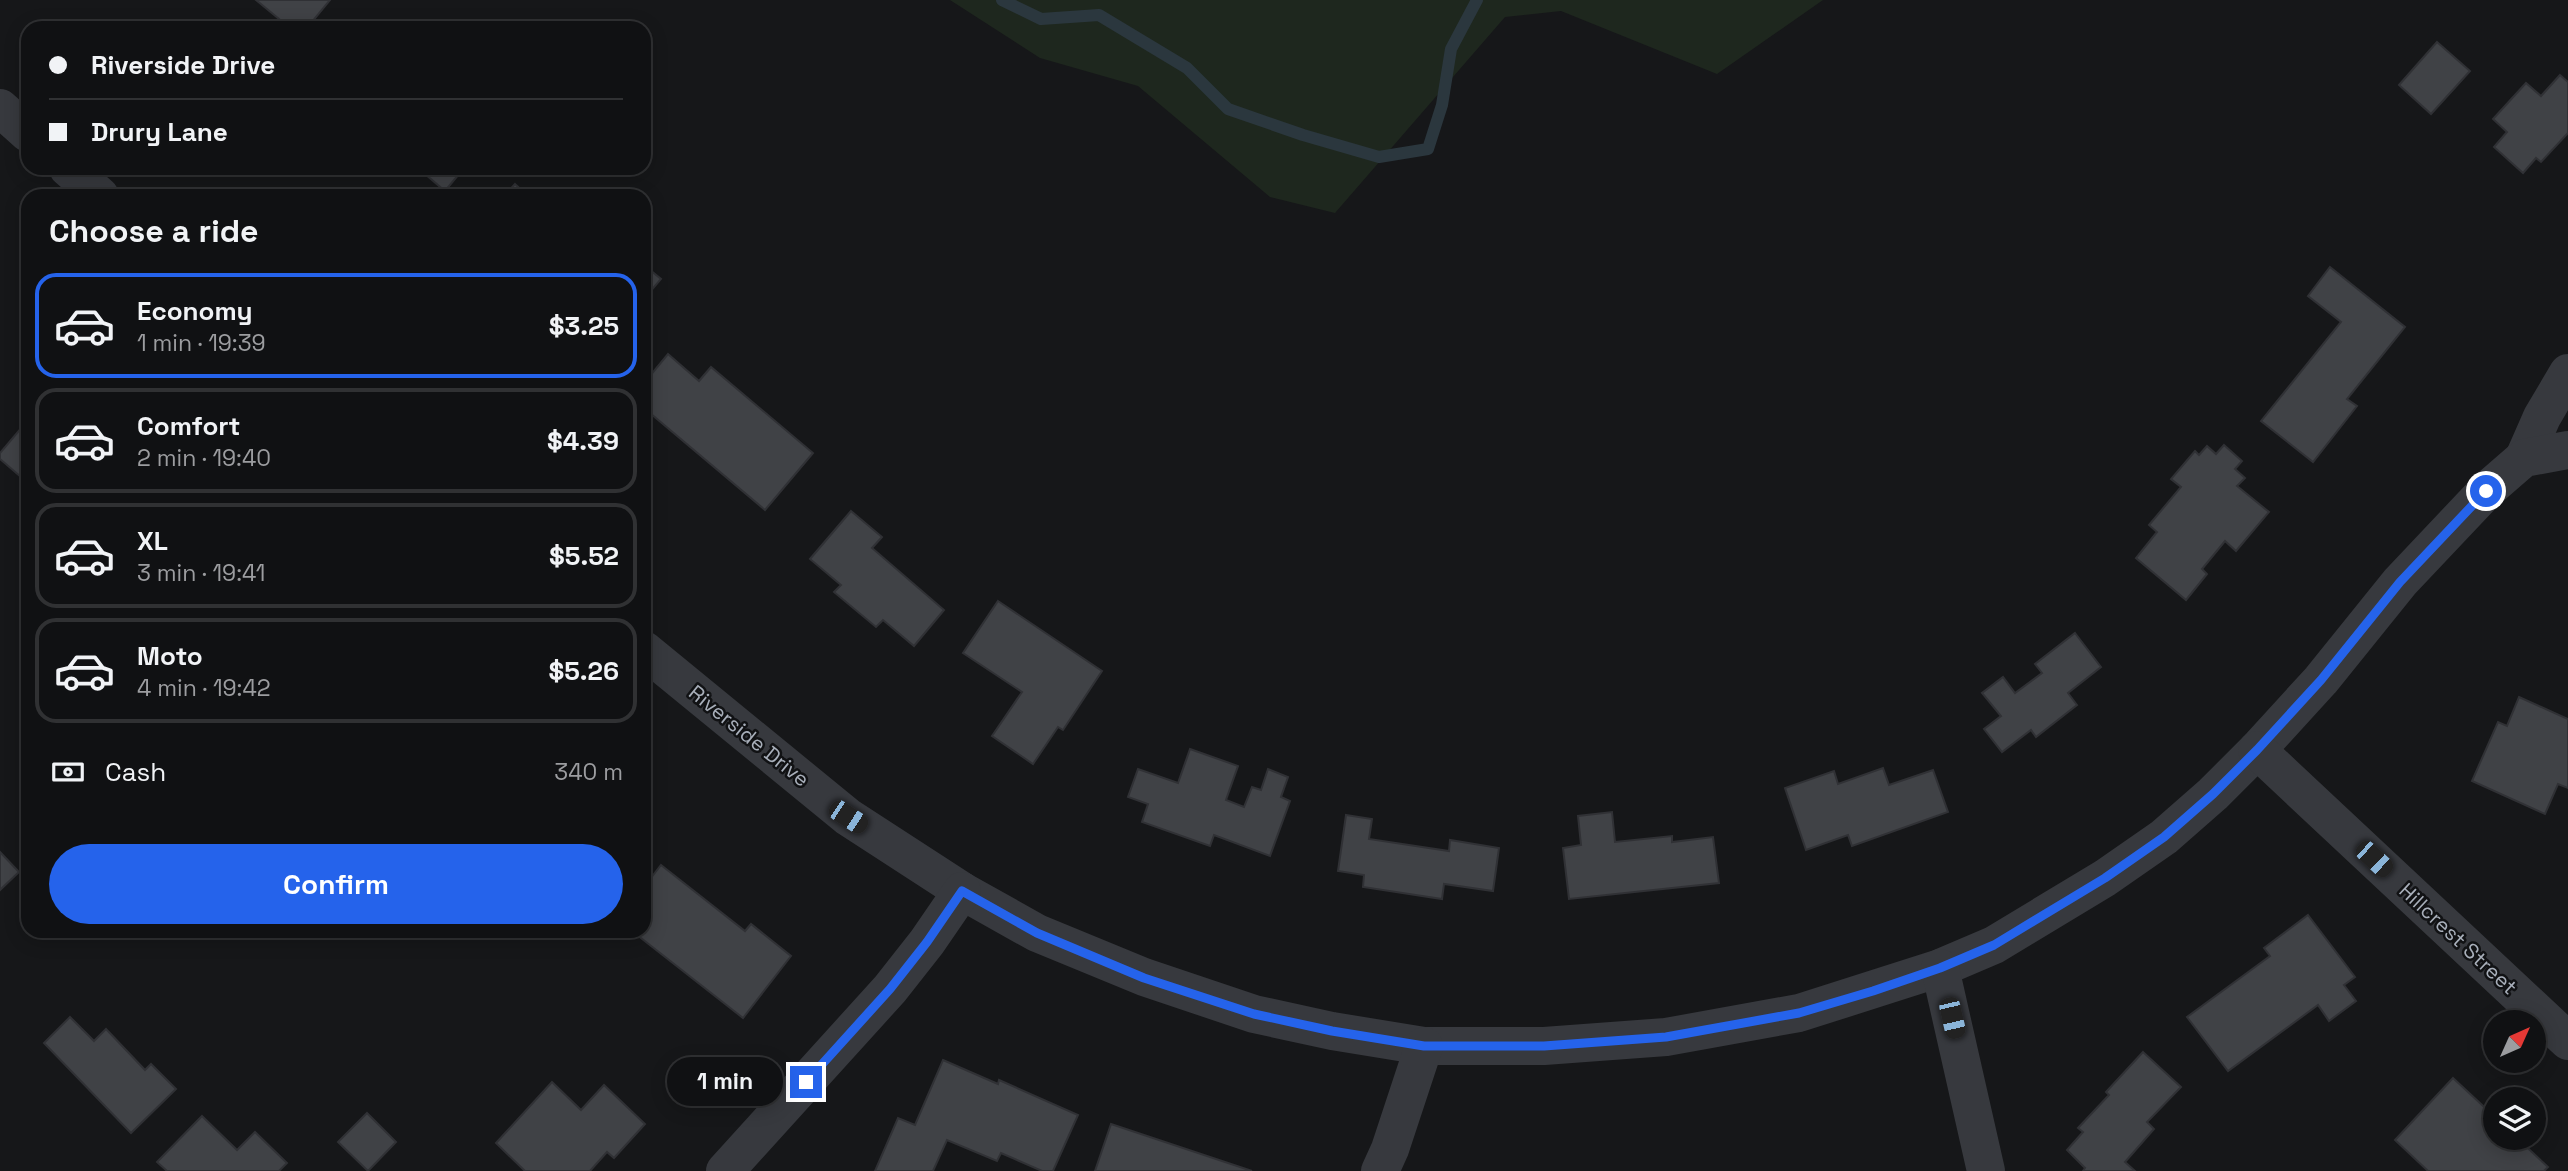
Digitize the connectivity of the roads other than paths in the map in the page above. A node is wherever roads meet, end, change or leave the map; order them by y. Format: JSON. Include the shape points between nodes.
{"nodes":[{"id":1,"x":0,"y":108,"type":"edge"},
{"id":2,"x":21,"y":126,"type":"edge"},
{"id":3,"x":76,"y":175,"type":"edge"},
{"id":4,"x":92,"y":189,"type":"edge"},
{"id":5,"x":2568,"y":373,"type":"edge"},
{"id":6,"x":2568,"y":450,"type":"edge"},
{"id":7,"x":2524,"y":458,"type":"junction"},
{"id":8,"x":651,"y":656,"type":"edge"},
{"id":9,"x":2257,"y":750,"type":"junction"},
{"id":10,"x":962,"y":891,"type":"junction"},
{"id":11,"x":1940,"y":968,"type":"junction"},
{"id":12,"x":2568,"y":1041,"type":"edge"},
{"id":13,"x":1424,"y":1046,"type":"junction"},
{"id":14,"x":725,"y":1171,"type":"edge"},
{"id":15,"x":1380,"y":1171,"type":"edge"},
{"id":16,"x":1986,"y":1171,"type":"edge"}],
"edges":[{"from":1,"to":2,"type":"street"},
{"from":3,"to":4,"type":"street"},
{"from":5,"to":7,"type":"street"},
{"from":6,"to":7,"type":"street"},
{"from":7,"to":9,"type":"street","name":"Riverside Drive","via":[[2432,548]]},
{"from":8,"to":10,"type":"street","name":"Riverside Drive","via":[[848,817]]},
{"from":9,"to":11,"type":"street","name":"Riverside Drive","via":[[2164,837],[2105,878],[1994,945]]},
{"from":9,"to":12,"type":"street","name":"Hillcrest Street"},
{"from":10,"to":13,"type":"street","name":"Riverside Drive","via":[[1037,933],[1144,978],[1254,1014]]},
{"from":10,"to":14,"type":"street","via":[[890,989]]},
{"from":11,"to":13,"type":"street","name":"Riverside Drive","via":[[1799,1013],[1666,1037],[1544,1046]]},
{"from":11,"to":16,"type":"street"},
{"from":13,"to":15,"type":"street"}]}
